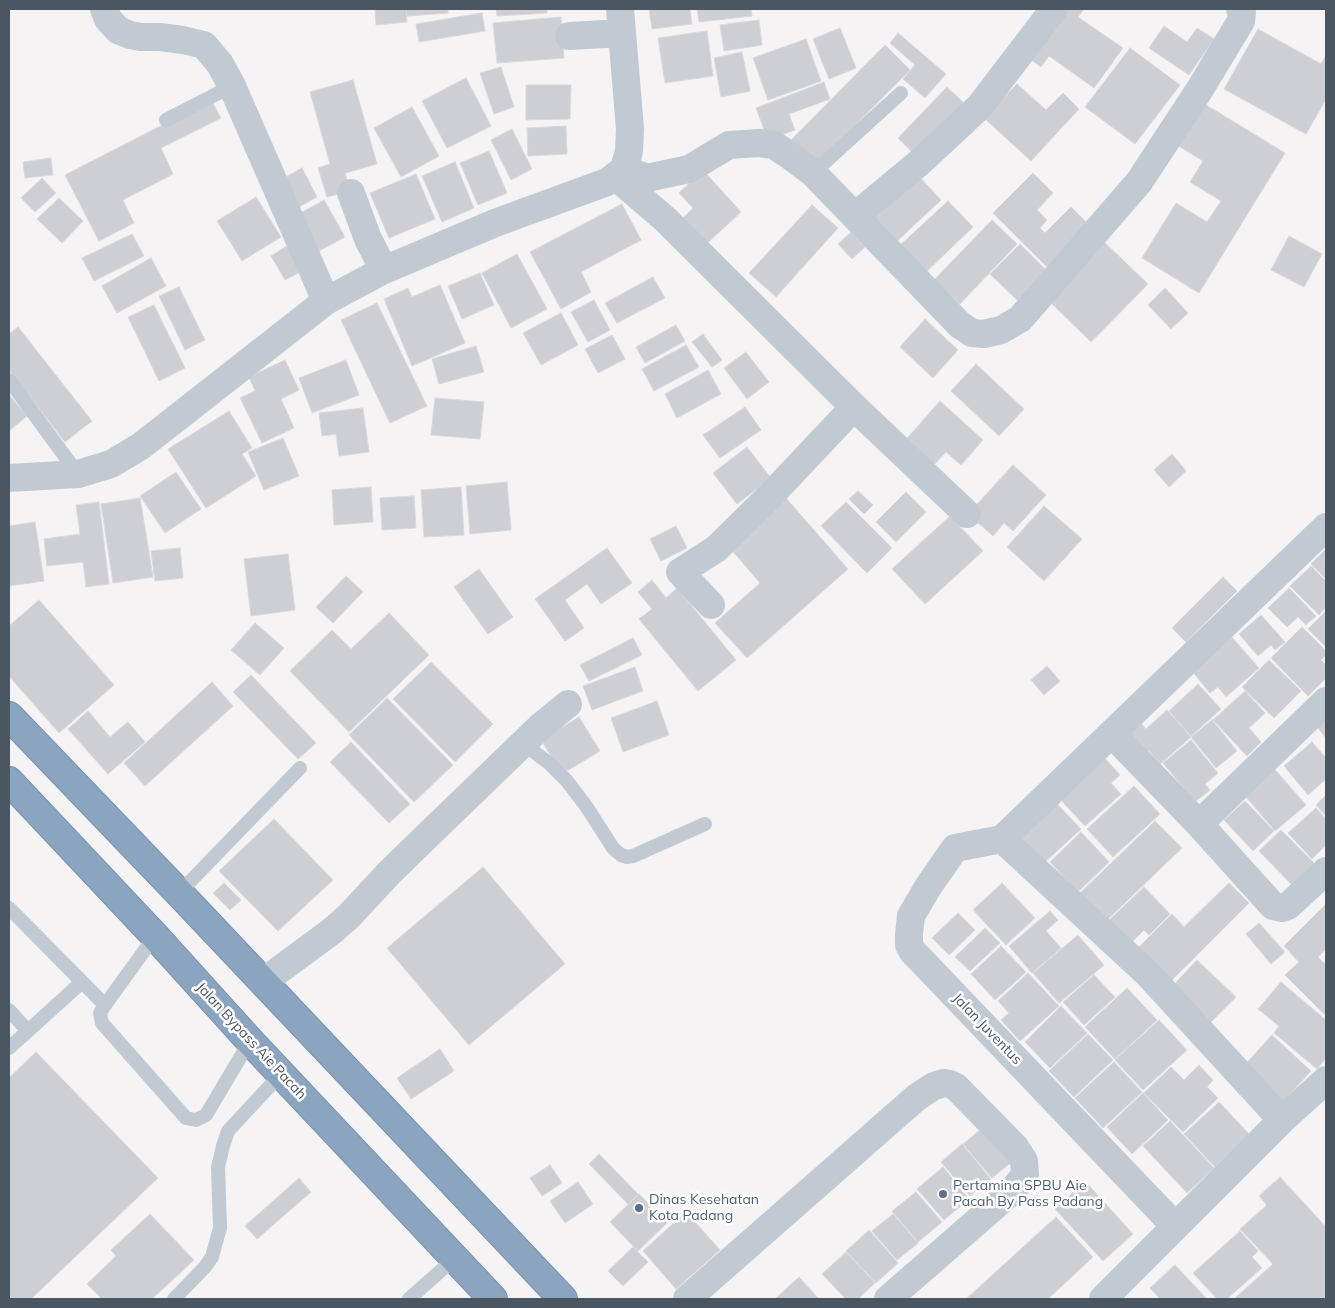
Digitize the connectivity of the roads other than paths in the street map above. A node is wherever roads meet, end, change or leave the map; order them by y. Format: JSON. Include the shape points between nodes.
{"nodes":[{"id":1,"x":104,"y":9,"type":"edge"},
{"id":2,"x":1054,"y":9,"type":"edge"},
{"id":3,"x":1240,"y":9,"type":"edge"},
{"id":4,"x":621,"y":21,"type":"edge"},
{"id":5,"x":569,"y":36,"type":"dead end"},
{"id":6,"x":232,"y":86,"type":"junction"},
{"id":7,"x":901,"y":93,"type":"dead end"},
{"id":8,"x":166,"y":120,"type":"dead end"},
{"id":9,"x":619,"y":172,"type":"junction"},
{"id":10,"x":813,"y":173,"type":"junction"},
{"id":11,"x":351,"y":193,"type":"dead end"},
{"id":12,"x":856,"y":216,"type":"junction"},
{"id":13,"x":384,"y":270,"type":"junction"},
{"id":14,"x":326,"y":301,"type":"junction"},
{"id":15,"x":9,"y":380,"type":"edge"},
{"id":16,"x":854,"y":407,"type":"junction"},
{"id":17,"x":78,"y":474,"type":"junction"},
{"id":18,"x":9,"y":478,"type":"edge"},
{"id":19,"x":967,"y":514,"type":"dead end"},
{"id":20,"x":1326,"y":527,"type":"edge"},
{"id":21,"x":711,"y":605,"type":"dead end"},
{"id":22,"x":1326,"y":701,"type":"edge"},
{"id":23,"x":568,"y":704,"type":"dead end"},
{"id":24,"x":9,"y":716,"type":"edge"},
{"id":25,"x":1112,"y":734,"type":"junction"},
{"id":26,"x":524,"y":744,"type":"junction"},
{"id":27,"x":300,"y":768,"type":"dead end"},
{"id":28,"x":9,"y":781,"type":"edge"},
{"id":29,"x":705,"y":824,"type":"dead end"},
{"id":30,"x":1199,"y":824,"type":"junction"},
{"id":31,"x":1002,"y":839,"type":"junction"},
{"id":32,"x":1326,"y":871,"type":"edge"},
{"id":33,"x":179,"y":894,"type":"junction"},
{"id":34,"x":9,"y":908,"type":"edge"},
{"id":35,"x":155,"y":936,"type":"junction"},
{"id":36,"x":82,"y":982,"type":"junction"},
{"id":37,"x":262,"y":982,"type":"junction"},
{"id":38,"x":104,"y":1005,"type":"junction"},
{"id":39,"x":9,"y":1010,"type":"edge"},
{"id":40,"x":27,"y":1030,"type":"junction"},
{"id":41,"x":250,"y":1041,"type":"junction"},
{"id":42,"x":9,"y":1048,"type":"edge"},
{"id":43,"x":281,"y":1074,"type":"junction"},
{"id":44,"x":1326,"y":1080,"type":"edge"},
{"id":45,"x":1282,"y":1120,"type":"junction"},
{"id":46,"x":1175,"y":1226,"type":"junction"},
{"id":47,"x":454,"y":1259,"type":"junction"},
{"id":48,"x":174,"y":1299,"type":"edge"},
{"id":49,"x":409,"y":1299,"type":"edge"},
{"id":50,"x":493,"y":1299,"type":"edge"},
{"id":51,"x":563,"y":1299,"type":"edge"},
{"id":52,"x":688,"y":1299,"type":"edge"},
{"id":53,"x":888,"y":1299,"type":"edge"},
{"id":54,"x":1103,"y":1299,"type":"edge"}],
"edges":[{"from":1,"to":6,"type":"street","via":[[118,30],[130,35],[204,45]]},
{"from":2,"to":12,"type":"street","via":[[980,106]]},
{"from":3,"to":12,"type":"street","via":[[1242,21],[1139,182],[1020,319],[1001,330],[972,333],[960,325]]},
{"from":4,"to":5,"type":"street"},
{"from":4,"to":9,"type":"street","via":[[630,129],[629,151]]},
{"from":6,"to":8,"type":"lane"},
{"from":6,"to":14,"type":"street"},
{"from":7,"to":10,"type":"lane"},
{"from":9,"to":10,"type":"street","via":[[647,178],[689,169],[729,145],[758,143],[774,145]]},
{"from":9,"to":13,"type":"street","via":[[607,182],[495,223]]},
{"from":9,"to":16,"type":"street"},
{"from":10,"to":12,"type":"street"},
{"from":11,"to":13,"type":"street"},
{"from":13,"to":14,"type":"street"},
{"from":14,"to":17,"type":"street","via":[[141,446],[111,464]]},
{"from":15,"to":17,"type":"lane"},
{"from":16,"to":19,"type":"street"},
{"from":16,"to":21,"type":"street","via":[[716,548],[680,572]]},
{"from":17,"to":18,"type":"street"},
{"from":20,"to":25,"type":"street"},
{"from":22,"to":30,"type":"street"},
{"from":23,"to":26,"type":"street"},
{"from":24,"to":33,"type":"highway"},
{"from":25,"to":30,"type":"street"},
{"from":25,"to":31,"type":"street"},
{"from":26,"to":29,"type":"lane","via":[[566,781],[621,855],[633,856]]},
{"from":26,"to":37,"type":"street","via":[[389,873],[349,916]]},
{"from":27,"to":33,"type":"lane"},
{"from":28,"to":35,"type":"highway","name":"Jalan Bypass Aie Pacah"},
{"from":30,"to":32,"type":"street","via":[[1273,906],[1288,906]]},
{"from":31,"to":45,"type":"street","via":[[1148,974]]},
{"from":31,"to":46,"type":"street","name":"Jalan Juventus","via":[[955,848],[911,916],[908,934],[913,952]]},
{"from":33,"to":37,"type":"highway"},
{"from":34,"to":36,"type":"lane"},
{"from":35,"to":38,"type":"lane"},
{"from":35,"to":41,"type":"highway","name":"Jalan Bypass Aie Pacah"},
{"from":36,"to":38,"type":"lane"},
{"from":36,"to":40,"type":"lane"},
{"from":37,"to":51,"type":"highway"},
{"from":38,"to":41,"type":"lane","via":[[100,1013],[102,1023],[186,1118],[196,1120],[206,1115]]},
{"from":39,"to":40,"type":"lane"},
{"from":40,"to":42,"type":"lane"},
{"from":41,"to":43,"type":"highway","name":"Jalan Bypass Aie Pacah"},
{"from":43,"to":47,"type":"highway","name":"Jalan Bypass Aie Pacah"},
{"from":43,"to":48,"type":"lane","via":[[228,1131],[218,1167],[220,1228],[212,1257]]},
{"from":44,"to":45,"type":"street"},
{"from":45,"to":46,"type":"street"},
{"from":46,"to":54,"type":"street"},
{"from":47,"to":49,"type":"lane"},
{"from":47,"to":50,"type":"highway","name":"Jalan Bypass Aie Pacah"},
{"from":52,"to":53,"type":"street","via":[[917,1098],[934,1086],[950,1084],[1015,1147],[1024,1161],[1025,1175],[1012,1191]]}]}
